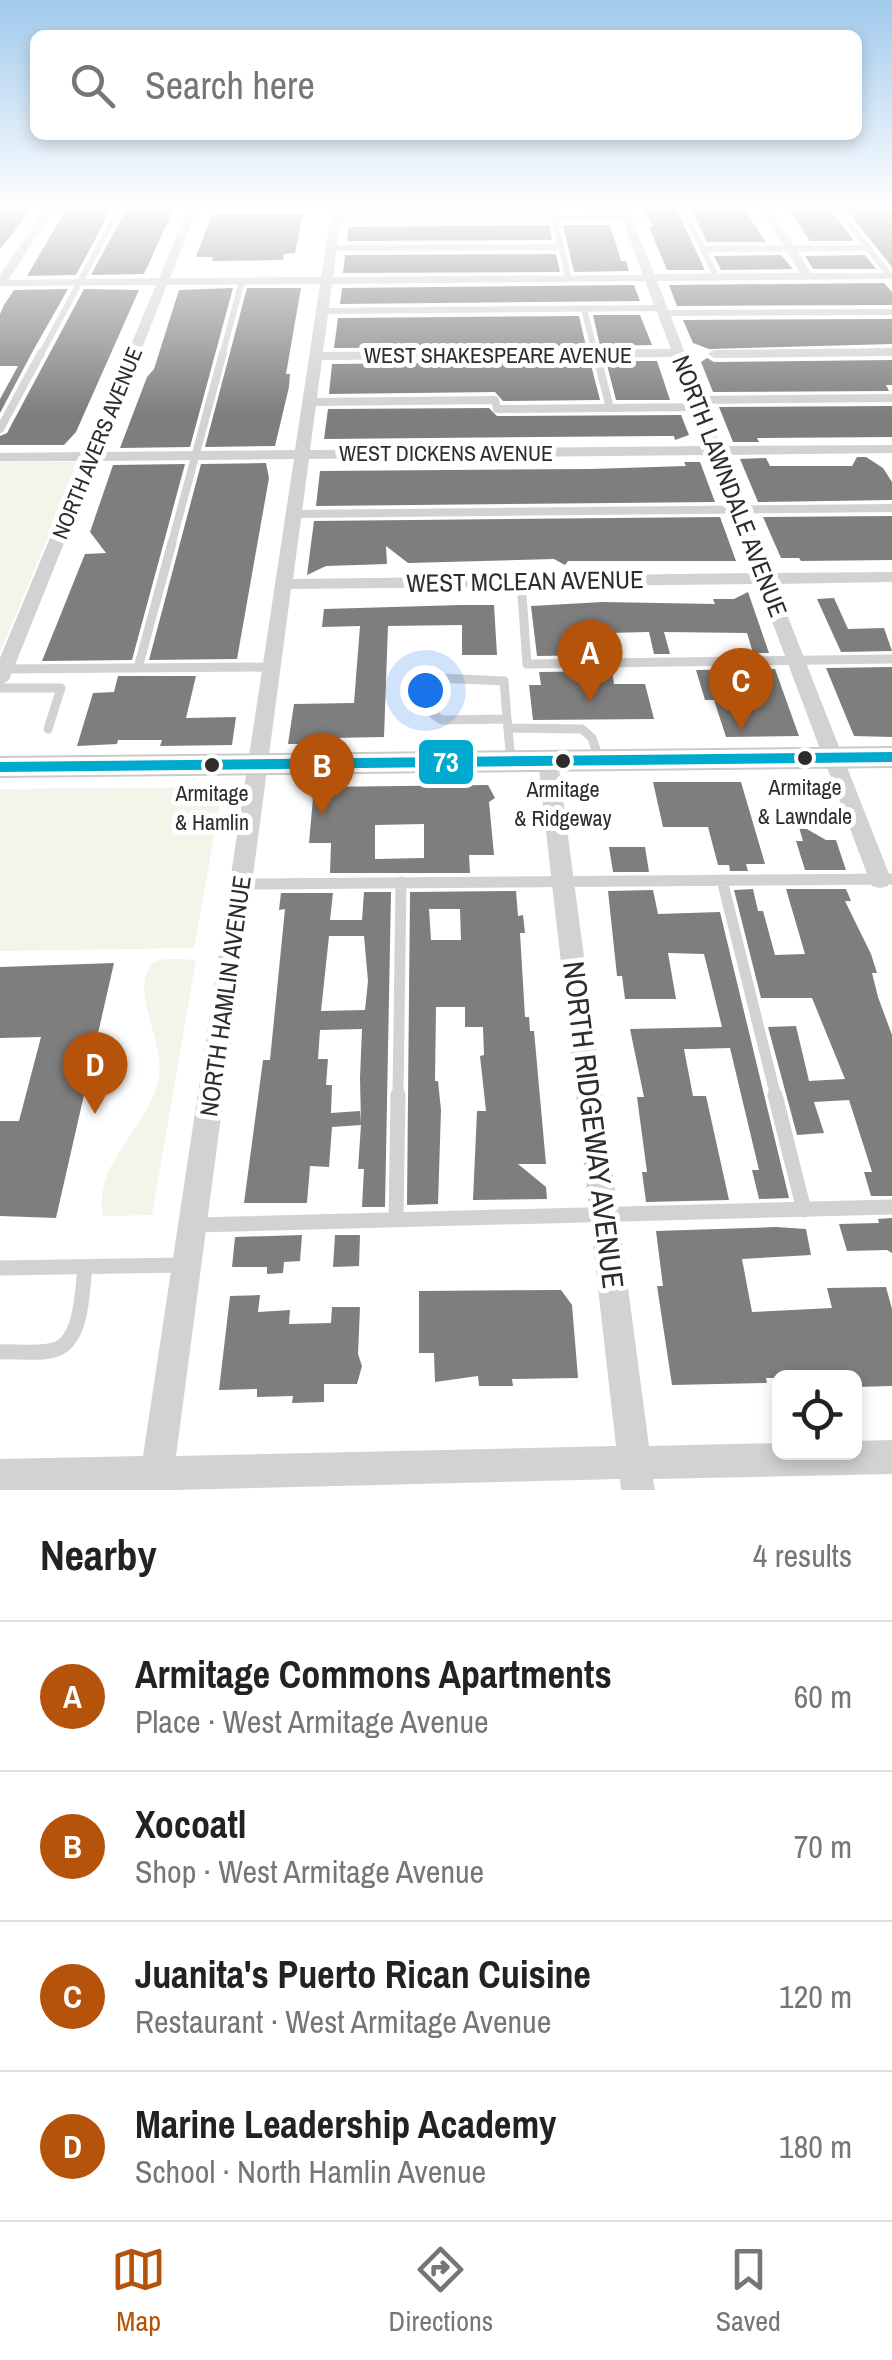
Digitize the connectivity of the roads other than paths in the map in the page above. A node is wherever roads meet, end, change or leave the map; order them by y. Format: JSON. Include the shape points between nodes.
{"nodes":[{"id":1,"x":84,"y":276,"type":"edge"},
{"id":2,"x":166,"y":276,"type":"edge"},
{"id":3,"x":328,"y":276,"type":"edge"},
{"id":4,"x":568,"y":276,"type":"edge"},
{"id":5,"x":891,"y":276,"type":"edge"},
{"id":6,"x":808,"y":277,"type":"joint"},
{"id":7,"x":650,"y":278,"type":"junction"},
{"id":8,"x":717,"y":278,"type":"joint"},
{"id":9,"x":569,"y":279,"type":"junction"},
{"id":10,"x":327,"y":280,"type":"junction"},
{"id":11,"x":242,"y":281,"type":"junction"},
{"id":12,"x":80,"y":282,"type":"junction"},
{"id":13,"x":163,"y":282,"type":"junction"},
{"id":14,"x":0,"y":283,"type":"edge"},
{"id":15,"x":584,"y":309,"type":"junction"},
{"id":16,"x":322,"y":311,"type":"junction"},
{"id":17,"x":662,"y":311,"type":"junction"},
{"id":18,"x":892,"y":312,"type":"edge"},
{"id":19,"x":892,"y":352,"type":"edge"},
{"id":20,"x":679,"y":353,"type":"junction"},
{"id":21,"x":596,"y":354,"type":"junction"},
{"id":22,"x":714,"y":354,"type":"dead end"},
{"id":23,"x":316,"y":356,"type":"junction"},
{"id":24,"x":892,"y":398,"type":"edge"},
{"id":25,"x":310,"y":402,"type":"junction"},
{"id":26,"x":698,"y":403,"type":"junction"},
{"id":27,"x":610,"y":408,"type":"junction"},
{"id":28,"x":0,"y":430,"type":"edge"},
{"id":29,"x":892,"y":449,"type":"edge"},
{"id":30,"x":716,"y":451,"type":"junction"},
{"id":31,"x":302,"y":454,"type":"junction"},
{"id":32,"x":197,"y":455,"type":"junction"},
{"id":33,"x":92,"y":456,"type":"junction"},
{"id":34,"x":0,"y":457,"type":"edge"},
{"id":35,"x":892,"y":508,"type":"edge"},
{"id":36,"x":740,"y":510,"type":"junction"},
{"id":37,"x":294,"y":514,"type":"junction"},
{"id":38,"x":766,"y":578,"type":"junction"},
{"id":39,"x":892,"y":578,"type":"edge"},
{"id":40,"x":521,"y":581,"type":"junction"},
{"id":41,"x":284,"y":584,"type":"junction"},
{"id":42,"x":892,"y":659,"type":"edge"},
{"id":43,"x":798,"y":660,"type":"junction"},
{"id":44,"x":272,"y":667,"type":"junction"},
{"id":45,"x":138,"y":668,"type":"junction"},
{"id":46,"x":2,"y":675,"type":"edge"},
{"id":47,"x":0,"y":688,"type":"edge"},
{"id":48,"x":508,"y":723,"type":"junction"},
{"id":49,"x":48,"y":729,"type":"dead end"},
{"id":50,"x":892,"y":757,"type":"edge"},
{"id":51,"x":835,"y":758,"type":"junction"},
{"id":52,"x":599,"y":760,"type":"junction"},
{"id":53,"x":511,"y":761,"type":"junction"},
{"id":54,"x":548,"y":761,"type":"junction"},
{"id":55,"x":258,"y":764,"type":"junction"},
{"id":56,"x":0,"y":767,"type":"edge"},
{"id":57,"x":886,"y":879,"type":"edge"},
{"id":58,"x":722,"y":880,"type":"junction"},
{"id":59,"x":400,"y":882,"type":"junction"},
{"id":60,"x":563,"y":882,"type":"junction"},
{"id":61,"x":242,"y":884,"type":"junction"},
{"id":62,"x":892,"y":1207,"type":"edge"},
{"id":63,"x":804,"y":1210,"type":"junction"},
{"id":64,"x":604,"y":1214,"type":"junction"},
{"id":65,"x":396,"y":1220,"type":"junction"},
{"id":66,"x":193,"y":1225,"type":"junction"},
{"id":67,"x":188,"y":1265,"type":"junction"},
{"id":68,"x":85,"y":1267,"type":"junction"},
{"id":69,"x":0,"y":1268,"type":"edge"},
{"id":70,"x":0,"y":1352,"type":"edge"},
{"id":71,"x":892,"y":1457,"type":"edge"},
{"id":72,"x":0,"y":1476,"type":"edge"},
{"id":73,"x":636,"y":1476,"type":"edge"},
{"id":74,"x":157,"y":1481,"type":"edge"}],
"edges":[{"from":1,"to":12,"type":"lane"},
{"from":2,"to":13,"type":"street","name":"NORTH AVERS AVENUE"},
{"from":3,"to":10,"type":"street","name":"NORTH HAMLIN AVENUE"},
{"from":4,"to":9,"type":"lane"},
{"from":5,"to":6,"type":"street"},
{"from":6,"to":8,"type":"street"},
{"from":7,"to":8,"type":"street"},
{"from":7,"to":9,"type":"street"},
{"from":7,"to":17,"type":"street","name":"NORTH LAWNDALE AVENUE"},
{"from":9,"to":10,"type":"street"},
{"from":10,"to":11,"type":"street"},
{"from":10,"to":16,"type":"street","name":"NORTH HAMLIN AVENUE"},
{"from":11,"to":13,"type":"street"},
{"from":11,"to":32,"type":"lane"},
{"from":12,"to":13,"type":"street"},
{"from":12,"to":14,"type":"street"},
{"from":12,"to":28,"type":"lane"},
{"from":13,"to":33,"type":"street","name":"NORTH AVERS AVENUE"},
{"from":15,"to":16,"type":"lane"},
{"from":15,"to":17,"type":"lane"},
{"from":15,"to":21,"type":"lane"},
{"from":16,"to":23,"type":"street","name":"NORTH HAMLIN AVENUE"},
{"from":17,"to":18,"type":"lane"},
{"from":17,"to":20,"type":"street","name":"NORTH LAWNDALE AVENUE"},
{"from":19,"to":22,"type":"street"},
{"from":20,"to":21,"type":"street","name":"WEST SHAKESPEARE AVENUE"},
{"from":20,"to":26,"type":"street","name":"NORTH LAWNDALE AVENUE"},
{"from":21,"to":23,"type":"street","name":"WEST SHAKESPEARE AVENUE"},
{"from":21,"to":27,"type":"lane"},
{"from":23,"to":25,"type":"street","name":"NORTH HAMLIN AVENUE"},
{"from":24,"to":26,"type":"lane"},
{"from":25,"to":27,"type":"lane","via":[[495,400],[497,409]]},
{"from":25,"to":31,"type":"street","name":"NORTH HAMLIN AVENUE"},
{"from":26,"to":27,"type":"lane"},
{"from":26,"to":30,"type":"street","name":"NORTH LAWNDALE AVENUE"},
{"from":29,"to":30,"type":"street","name":"WEST DICKENS AVENUE"},
{"from":30,"to":31,"type":"street","name":"WEST DICKENS AVENUE"},
{"from":30,"to":36,"type":"street","name":"NORTH LAWNDALE AVENUE"},
{"from":31,"to":32,"type":"street","name":"WEST DICKENS AVENUE"},
{"from":31,"to":37,"type":"street","name":"NORTH HAMLIN AVENUE"},
{"from":32,"to":33,"type":"street","name":"WEST DICKENS AVENUE"},
{"from":32,"to":45,"type":"lane"},
{"from":33,"to":34,"type":"street","name":"WEST DICKENS AVENUE"},
{"from":33,"to":46,"type":"street","name":"NORTH AVERS AVENUE"},
{"from":35,"to":36,"type":"lane"},
{"from":36,"to":37,"type":"lane"},
{"from":36,"to":38,"type":"street","name":"NORTH LAWNDALE AVENUE"},
{"from":37,"to":41,"type":"street","name":"NORTH HAMLIN AVENUE"},
{"from":38,"to":39,"type":"street","name":"WEST MCLEAN AVENUE"},
{"from":38,"to":40,"type":"street","name":"WEST MCLEAN AVENUE"},
{"from":38,"to":43,"type":"street","name":"NORTH LAWNDALE AVENUE"},
{"from":40,"to":41,"type":"street","name":"WEST MCLEAN AVENUE"},
{"from":40,"to":43,"type":"lane","via":[[528,664]]},
{"from":41,"to":44,"type":"street","name":"NORTH HAMLIN AVENUE"},
{"from":42,"to":43,"type":"lane"},
{"from":43,"to":51,"type":"street","name":"NORTH LAWNDALE AVENUE"},
{"from":44,"to":45,"type":"lane"},
{"from":44,"to":55,"type":"street","name":"NORTH HAMLIN AVENUE"},
{"from":45,"to":46,"type":"lane"},
{"from":47,"to":49,"type":"lane","via":[[61,688]]},
{"from":48,"to":48,"type":"lane","via":[[504,681],[433,682],[434,716]]},
{"from":48,"to":52,"type":"lane","via":[[582,729]]},
{"from":48,"to":53,"type":"lane"},
{"from":50,"to":51,"type":"main road"},
{"from":51,"to":52,"type":"main road"},
{"from":51,"to":57,"type":"street","name":"NORTH LAWNDALE AVENUE"},
{"from":52,"to":54,"type":"main road"},
{"from":53,"to":54,"type":"main road"},
{"from":53,"to":55,"type":"main road"},
{"from":54,"to":60,"type":"street","name":"NORTH RIDGEWAY AVENUE"},
{"from":55,"to":56,"type":"main road"},
{"from":55,"to":61,"type":"street","name":"NORTH HAMLIN AVENUE"},
{"from":57,"to":58,"type":"lane"},
{"from":58,"to":60,"type":"lane"},
{"from":58,"to":63,"type":"lane"},
{"from":59,"to":60,"type":"lane"},
{"from":59,"to":61,"type":"lane"},
{"from":59,"to":65,"type":"lane"},
{"from":60,"to":64,"type":"street","name":"NORTH RIDGEWAY AVENUE"},
{"from":61,"to":66,"type":"street","name":"NORTH HAMLIN AVENUE"},
{"from":62,"to":63,"type":"lane"},
{"from":63,"to":64,"type":"lane"},
{"from":64,"to":65,"type":"lane"},
{"from":64,"to":73,"type":"street","name":"NORTH RIDGEWAY AVENUE"},
{"from":65,"to":66,"type":"lane"},
{"from":66,"to":67,"type":"street","name":"NORTH HAMLIN AVENUE"},
{"from":67,"to":68,"type":"lane"},
{"from":67,"to":74,"type":"street","name":"NORTH HAMLIN AVENUE"},
{"from":68,"to":69,"type":"lane"},
{"from":68,"to":70,"type":"lane","via":[[72,1337],[64,1346]]},
{"from":71,"to":73,"type":"street"},
{"from":72,"to":74,"type":"street"},
{"from":73,"to":74,"type":"street"}]}
